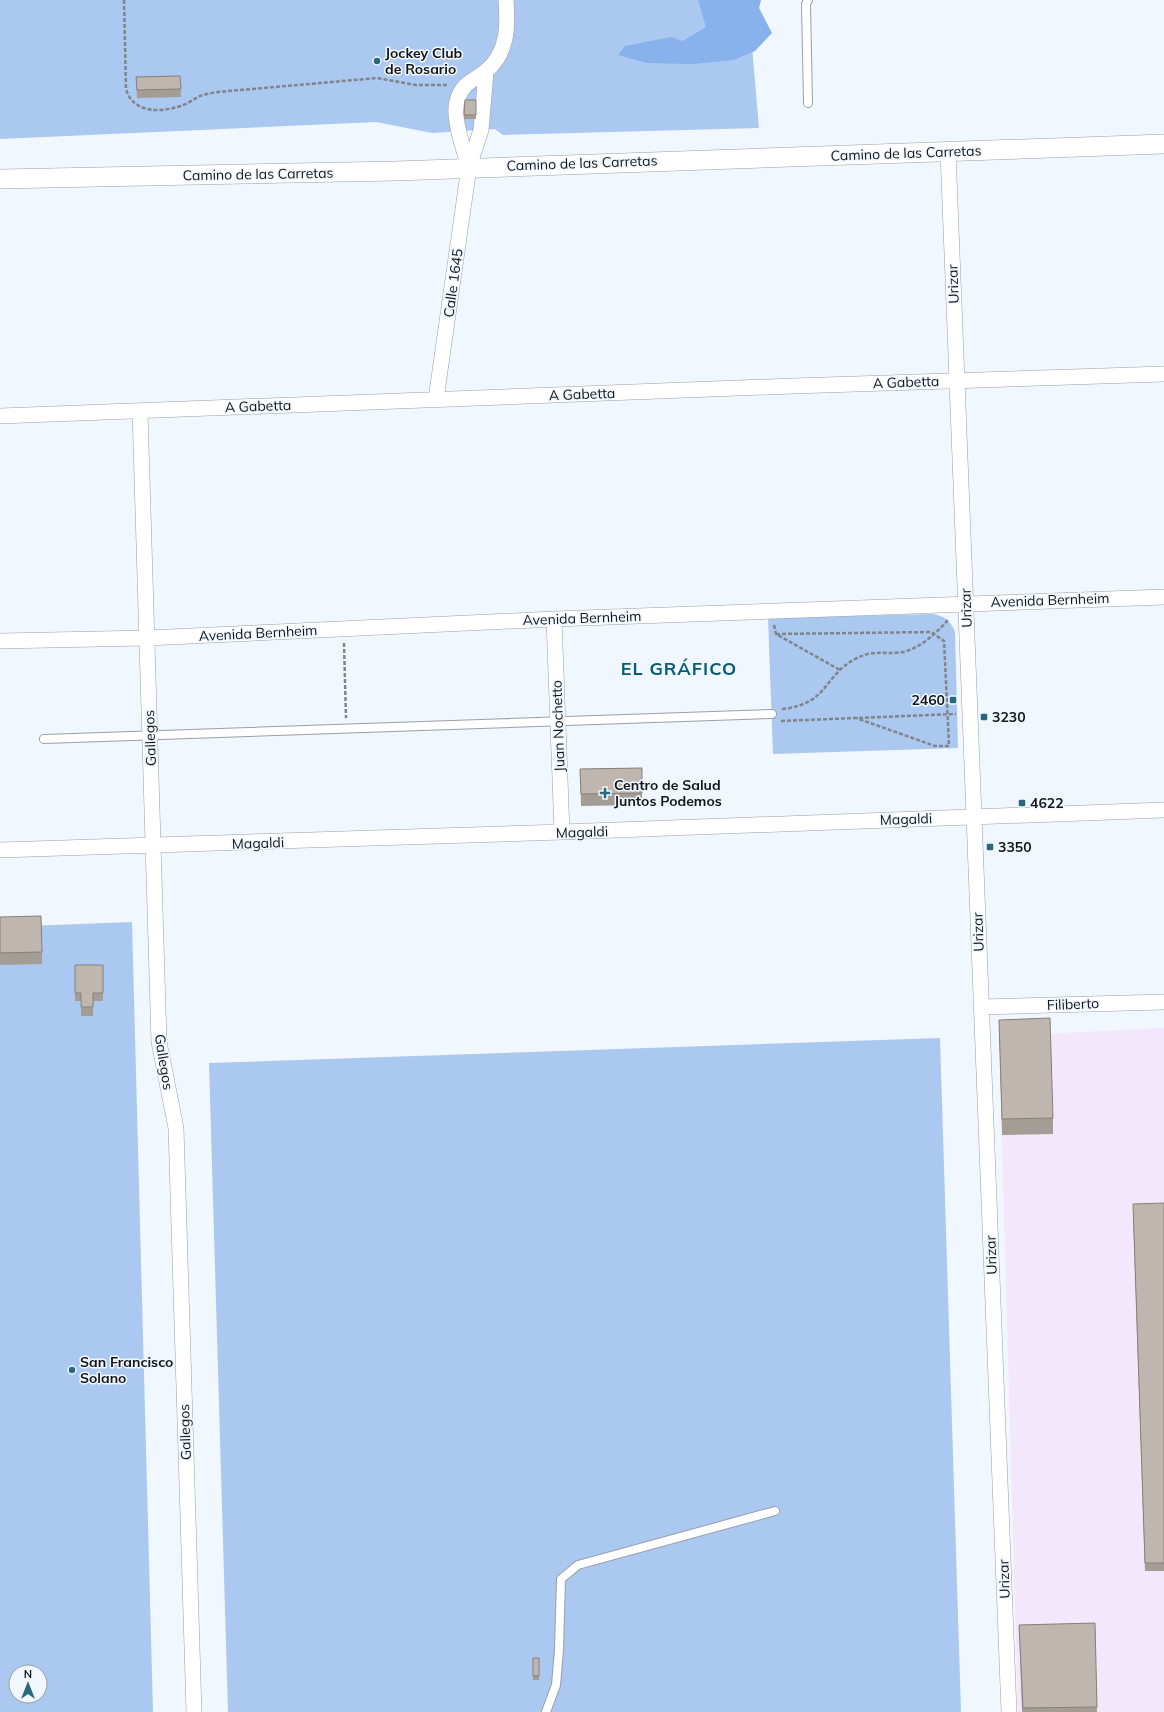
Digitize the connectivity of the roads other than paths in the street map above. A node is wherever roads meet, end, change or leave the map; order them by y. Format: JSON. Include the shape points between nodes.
{"nodes":[{"id":1,"x":506,"y":0,"type":"edge"},
{"id":2,"x":808,"y":0,"type":"edge"},
{"id":3,"x":486,"y":72,"type":"junction"},
{"id":4,"x":808,"y":103,"type":"dead end"},
{"id":5,"x":1164,"y":144,"type":"edge"},
{"id":6,"x":948,"y":151,"type":"junction"},
{"id":7,"x":469,"y":167,"type":"junction"},
{"id":8,"x":0,"y":179,"type":"edge"},
{"id":9,"x":1164,"y":374,"type":"edge"},
{"id":10,"x":957,"y":381,"type":"junction"},
{"id":11,"x":436,"y":399,"type":"junction"},
{"id":12,"x":140,"y":411,"type":"junction"},
{"id":13,"x":0,"y":416,"type":"edge"},
{"id":14,"x":1164,"y":597,"type":"edge"},
{"id":15,"x":965,"y":603,"type":"junction"},
{"id":16,"x":554,"y":620,"type":"junction"},
{"id":17,"x":147,"y":638,"type":"junction"},
{"id":18,"x":0,"y":641,"type":"edge"},
{"id":19,"x":772,"y":714,"type":"road end"},
{"id":20,"x":558,"y":722,"type":"junction"},
{"id":21,"x":150,"y":735,"type":"junction"},
{"id":22,"x":44,"y":739,"type":"dead end"},
{"id":23,"x":1164,"y":810,"type":"edge"},
{"id":24,"x":974,"y":816,"type":"junction"},
{"id":25,"x":562,"y":832,"type":"junction"},
{"id":26,"x":153,"y":846,"type":"junction"},
{"id":27,"x":0,"y":850,"type":"edge"},
{"id":28,"x":1164,"y":1002,"type":"edge"},
{"id":29,"x":981,"y":1007,"type":"junction"},
{"id":30,"x":775,"y":1511,"type":"dead end"},
{"id":31,"x":194,"y":1712,"type":"edge"},
{"id":32,"x":546,"y":1712,"type":"edge"},
{"id":33,"x":1009,"y":1712,"type":"edge"}],
"edges":[{"from":1,"to":3,"type":"street","via":[[508,22],[505,42],[496,61]]},
{"from":2,"to":4,"type":"lane"},
{"from":3,"to":7,"type":"street","name":"Calle 1645","via":[[481,130]]},
{"from":3,"to":7,"type":"street","via":[[464,86],[457,102],[458,132]]},
{"from":5,"to":6,"type":"street","name":"Camino de las Carretas"},
{"from":6,"to":7,"type":"street","name":"Camino de las Carretas"},
{"from":6,"to":10,"type":"street","name":"Urizar"},
{"from":7,"to":8,"type":"street","name":"Camino de las Carretas"},
{"from":7,"to":11,"type":"street","name":"Calle 1645"},
{"from":9,"to":10,"type":"street","name":"A Gabetta"},
{"from":10,"to":11,"type":"street","name":"A Gabetta"},
{"from":10,"to":15,"type":"street","name":"Urizar"},
{"from":11,"to":12,"type":"street","name":"A Gabetta"},
{"from":12,"to":13,"type":"street","name":"A Gabetta"},
{"from":12,"to":17,"type":"street","name":"Gallegos"},
{"from":14,"to":15,"type":"street","name":"Avenida Bernheim"},
{"from":15,"to":16,"type":"street","name":"Avenida Bernheim"},
{"from":15,"to":24,"type":"street","name":"Urizar"},
{"from":16,"to":17,"type":"street","name":"Avenida Bernheim"},
{"from":16,"to":20,"type":"street","name":"Juan Nochetto"},
{"from":17,"to":18,"type":"street","name":"Avenida Bernheim"},
{"from":17,"to":21,"type":"street","name":"Gallegos"},
{"from":19,"to":20,"type":"lane"},
{"from":20,"to":21,"type":"lane"},
{"from":20,"to":25,"type":"street","name":"Juan Nochetto"},
{"from":21,"to":22,"type":"lane"},
{"from":21,"to":26,"type":"street","name":"Gallegos"},
{"from":23,"to":24,"type":"street","name":"Magaldi"},
{"from":24,"to":25,"type":"street","name":"Magaldi"},
{"from":24,"to":29,"type":"street","name":"Urizar"},
{"from":25,"to":26,"type":"street","name":"Magaldi"},
{"from":26,"to":27,"type":"street","name":"Magaldi"},
{"from":26,"to":31,"type":"street","name":"Gallegos","via":[[159,1042],[176,1128]]},
{"from":28,"to":29,"type":"street","name":"Filiberto"},
{"from":29,"to":33,"type":"street","name":"Urizar"},
{"from":30,"to":32,"type":"lane","via":[[578,1565],[561,1579],[556,1685]]}]}
